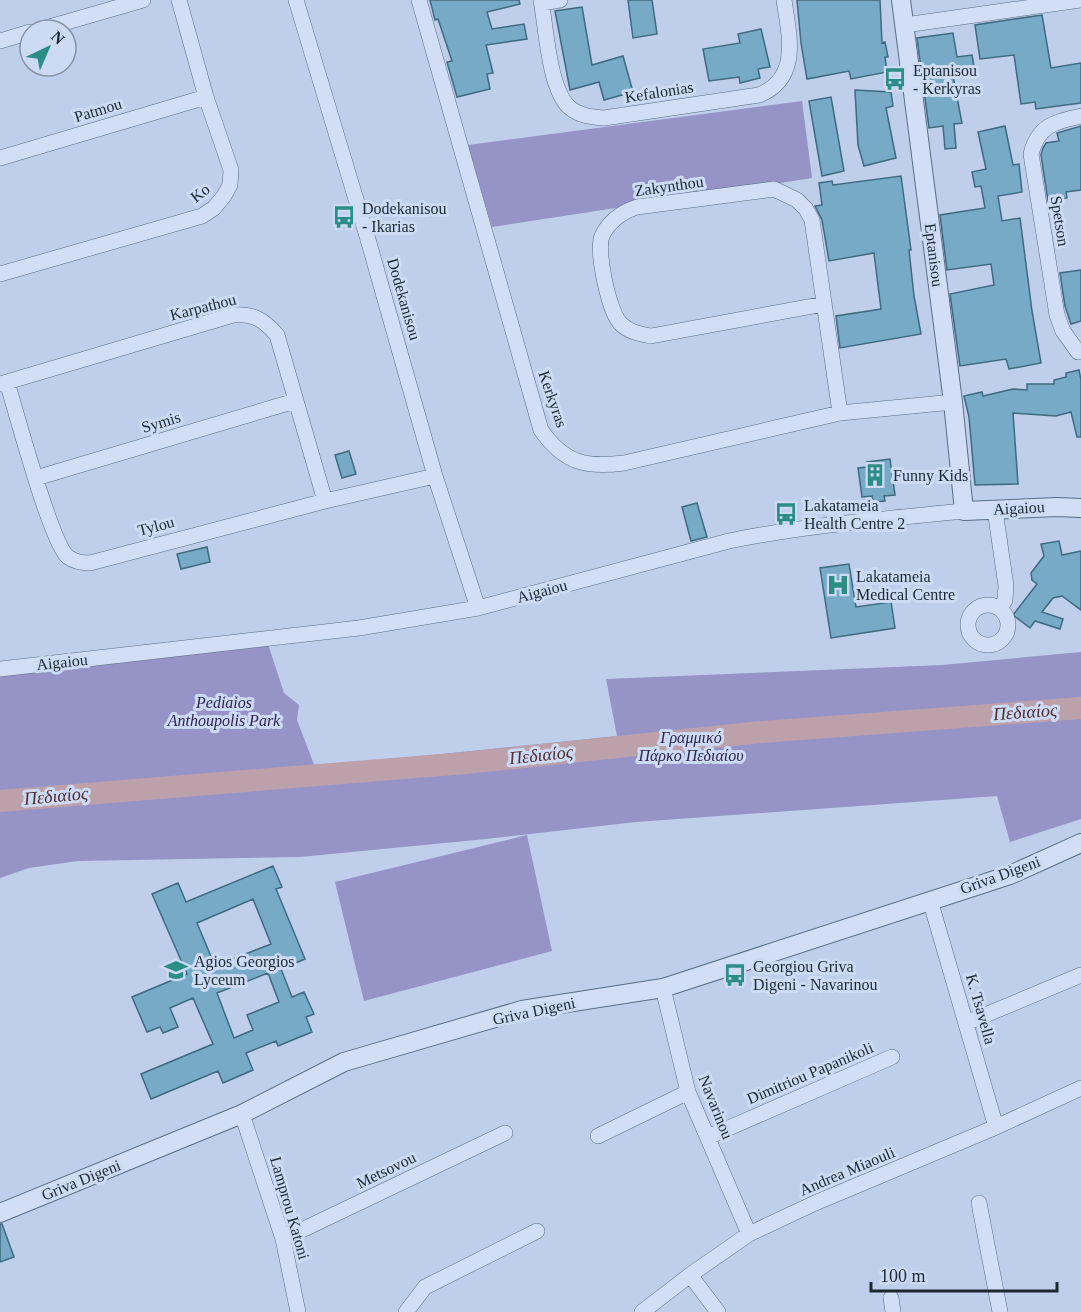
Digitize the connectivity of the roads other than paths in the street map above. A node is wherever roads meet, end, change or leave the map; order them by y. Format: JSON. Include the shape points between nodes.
{"nodes":[{"id":1,"x":143,"y":0,"type":"edge"},
{"id":2,"x":179,"y":0,"type":"edge"},
{"id":3,"x":296,"y":0,"type":"edge"},
{"id":4,"x":419,"y":0,"type":"edge"},
{"id":5,"x":560,"y":0,"type":"edge"},
{"id":6,"x":784,"y":0,"type":"edge"},
{"id":7,"x":901,"y":0,"type":"edge"},
{"id":8,"x":1081,"y":0,"type":"edge"},
{"id":9,"x":542,"y":1,"type":"edge"},
{"id":10,"x":78,"y":19,"type":"edge"},
{"id":11,"x":904,"y":25,"type":"junction"},
{"id":12,"x":18,"y":36,"type":"edge"},
{"id":13,"x":0,"y":41,"type":"edge"},
{"id":14,"x":206,"y":97,"type":"junction"},
{"id":15,"x":1081,"y":116,"type":"edge"},
{"id":16,"x":0,"y":158,"type":"edge"},
{"id":17,"x":0,"y":274,"type":"edge"},
{"id":18,"x":824,"y":304,"type":"junction"},
{"id":19,"x":1081,"y":352,"type":"edge"},
{"id":20,"x":4,"y":383,"type":"edge"},
{"id":21,"x":295,"y":401,"type":"junction"},
{"id":22,"x":953,"y":402,"type":"junction"},
{"id":23,"x":840,"y":413,"type":"junction"},
{"id":24,"x":435,"y":476,"type":"junction"},
{"id":25,"x":36,"y":478,"type":"junction"},
{"id":26,"x":325,"y":501,"type":"junction"},
{"id":27,"x":1081,"y":508,"type":"edge"},
{"id":28,"x":995,"y":510,"type":"junction"},
{"id":29,"x":964,"y":511,"type":"junction"},
{"id":30,"x":478,"y":608,"type":"junction"},
{"id":31,"x":1000,"y":609,"type":"dead end"},
{"id":32,"x":0,"y":669,"type":"edge"},
{"id":33,"x":1081,"y":843,"type":"edge"},
{"id":34,"x":930,"y":900,"type":"junction"},
{"id":35,"x":1081,"y":975,"type":"edge"},
{"id":36,"x":663,"y":988,"type":"junction"},
{"id":37,"x":966,"y":1023,"type":"junction"},
{"id":38,"x":892,"y":1057,"type":"dead end"},
{"id":39,"x":1081,"y":1088,"type":"edge"},
{"id":40,"x":688,"y":1092,"type":"junction"},
{"id":41,"x":242,"y":1114,"type":"junction"},
{"id":42,"x":996,"y":1127,"type":"junction"},
{"id":43,"x":505,"y":1133,"type":"dead end"},
{"id":44,"x":598,"y":1136,"type":"dead end"},
{"id":45,"x":708,"y":1137,"type":"junction"},
{"id":46,"x":979,"y":1203,"type":"dead end"},
{"id":47,"x":0,"y":1213,"type":"edge"},
{"id":48,"x":537,"y":1231,"type":"dead end"},
{"id":49,"x":749,"y":1234,"type":"junction"},
{"id":50,"x":283,"y":1239,"type":"junction"},
{"id":51,"x":690,"y":1275,"type":"junction"},
{"id":52,"x":298,"y":1312,"type":"edge"},
{"id":53,"x":406,"y":1312,"type":"edge"},
{"id":54,"x":642,"y":1312,"type":"edge"},
{"id":55,"x":718,"y":1312,"type":"edge"},
{"id":56,"x":1000,"y":1312,"type":"edge"}],
"edges":[{"from":1,"to":10,"type":"street"},
{"from":2,"to":14,"type":"street","name":"Ko"},
{"from":3,"to":24,"type":"street","name":"Dodekanisou"},
{"from":4,"to":23,"type":"street","name":"Kerkyras","via":[[541,430],[557,450],[568,458],[592,465],[624,463]]},
{"from":5,"to":9,"type":"street"},
{"from":6,"to":9,"type":"street","name":"Kefalonias","via":[[790,56],[781,80],[768,91],[604,118],[579,113],[560,95]]},
{"from":7,"to":11,"type":"street","name":"Eptanisou"},
{"from":8,"to":11,"type":"street"},
{"from":11,"to":22,"type":"street","name":"Eptanisou"},
{"from":12,"to":13,"type":"street"},
{"from":14,"to":16,"type":"street","name":"Patmou"},
{"from":14,"to":17,"type":"street","name":"Ko","via":[[231,170],[230,185],[214,208],[202,216]]},
{"from":15,"to":19,"type":"street","name":"Spetson","via":[[1050,124],[1034,142],[1031,154],[1057,315],[1063,331]]},
{"from":18,"to":18,"type":"street","name":"Zakynthou","via":[[812,220],[796,200],[774,189],[637,207],[624,211],[602,236],[600,247],[610,306],[621,325],[634,333],[651,336]]},
{"from":18,"to":23,"type":"street","name":"Zakynthou"},
{"from":20,"to":21,"type":"street","name":"Karpathou","via":[[245,314],[258,318],[277,335]]},
{"from":20,"to":25,"type":"street","name":"Tylou"},
{"from":21,"to":25,"type":"street","name":"Symis"},
{"from":21,"to":26,"type":"street","name":"Karpathou"},
{"from":22,"to":23,"type":"street","name":"Kerkyras"},
{"from":22,"to":29,"type":"street","name":"Eptanisou"},
{"from":24,"to":26,"type":"street","name":"Tylou"},
{"from":24,"to":30,"type":"street","name":"Dodekanisou"},
{"from":25,"to":26,"type":"street","name":"Tylou","via":[[59,545],[78,563]]},
{"from":27,"to":28,"type":"street","name":"Aigaiou"},
{"from":28,"to":29,"type":"street","name":"Aigaiou"},
{"from":28,"to":31,"type":"street","via":[[1006,586]]},
{"from":29,"to":30,"type":"street","name":"Aigaiou","via":[[769,533]]},
{"from":30,"to":32,"type":"street","name":"Aigaiou","via":[[360,628]]},
{"from":33,"to":34,"type":"street","name":"Griva Digeni","via":[[1010,875]]},
{"from":34,"to":36,"type":"street","name":"Griva Digeni"},
{"from":34,"to":37,"type":"street","name":"K. Tsavella"},
{"from":35,"to":37,"type":"street"},
{"from":36,"to":40,"type":"street","name":"Navarinou"},
{"from":36,"to":41,"type":"street","name":"Griva Digeni","via":[[522,1010],[344,1062]]},
{"from":37,"to":42,"type":"street","name":"K. Tsavella"},
{"from":38,"to":45,"type":"street","name":"Dimitriou Papanikoli"},
{"from":39,"to":42,"type":"street","name":"Andrea Miaouli"},
{"from":40,"to":44,"type":"street"},
{"from":40,"to":45,"type":"street","name":"Navarinou"},
{"from":41,"to":47,"type":"street","name":"Griva Digeni"},
{"from":41,"to":50,"type":"street","name":"Lamprou Katoni"},
{"from":42,"to":49,"type":"street","name":"Andrea Miaouli"},
{"from":43,"to":50,"type":"street","name":"Metsovou"},
{"from":45,"to":49,"type":"street","name":"Navarinou"},
{"from":46,"to":56,"type":"street"},
{"from":48,"to":53,"type":"street","via":[[425,1287]]},
{"from":49,"to":51,"type":"street","name":"Andrea Miaouli"},
{"from":50,"to":52,"type":"street","name":"Lamprou Katoni"},
{"from":51,"to":54,"type":"street","name":"Andrea Miaouli"},
{"from":51,"to":55,"type":"street"}]}
